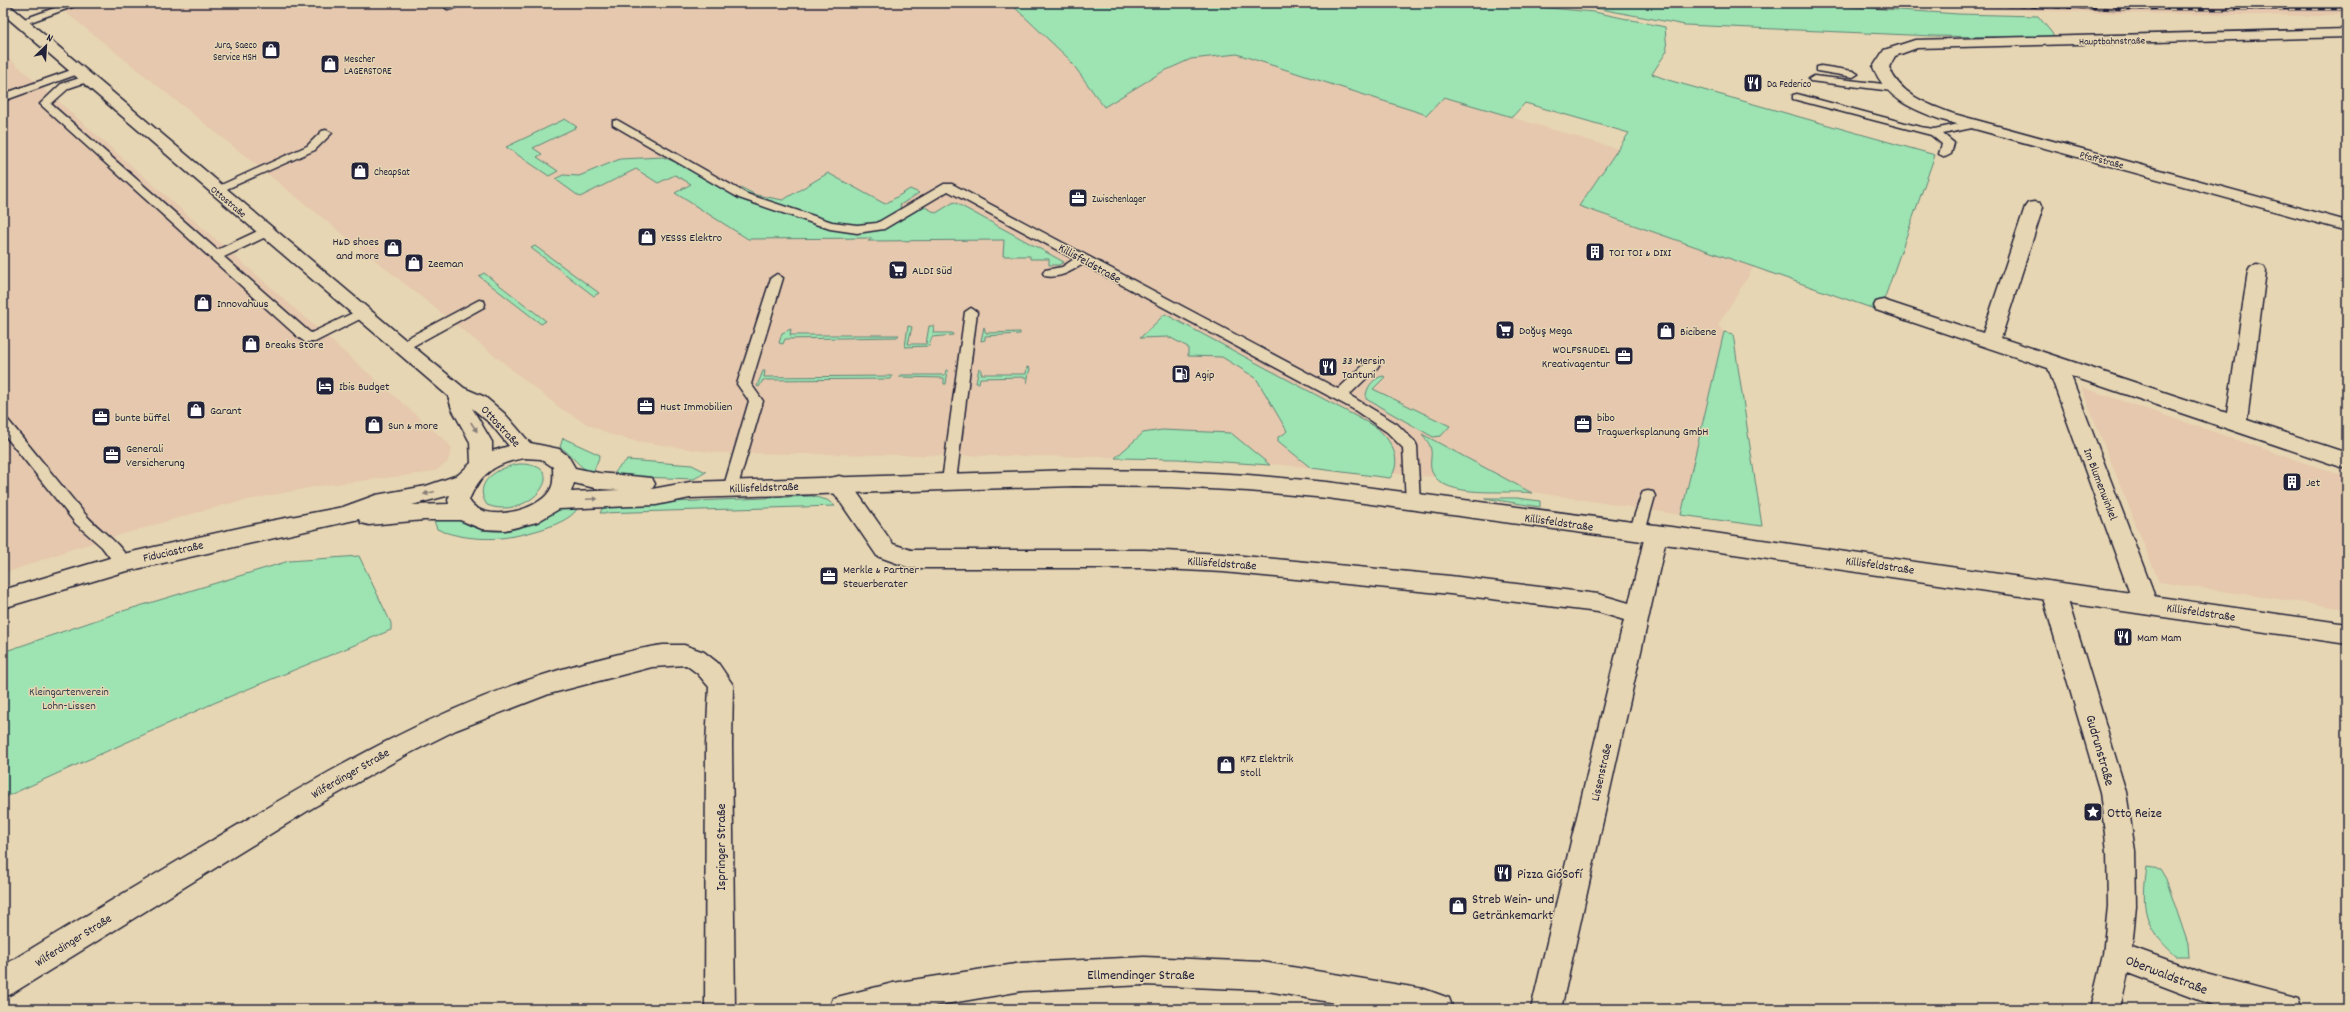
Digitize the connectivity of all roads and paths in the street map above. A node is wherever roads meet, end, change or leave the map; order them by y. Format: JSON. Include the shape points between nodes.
{"nodes":[{"id":1,"x":78,"y":3,"type":"edge"},
{"id":2,"x":3,"y":7,"type":"edge"},
{"id":3,"x":21,"y":22,"type":"junction"},
{"id":4,"x":2347,"y":33,"type":"edge"},
{"id":5,"x":1821,"y":69,"type":"dead end"},
{"id":6,"x":82,"y":75,"type":"junction"},
{"id":7,"x":1814,"y":79,"type":"dead end"},
{"id":8,"x":1888,"y":83,"type":"junction"},
{"id":9,"x":3,"y":98,"type":"edge"},
{"id":10,"x":1797,"y":98,"type":"dead end"},
{"id":11,"x":617,"y":123,"type":"dead end"},
{"id":12,"x":1970,"y":123,"type":"junction"},
{"id":13,"x":1934,"y":132,"type":"junction"},
{"id":14,"x":326,"y":133,"type":"dead end"},
{"id":15,"x":1945,"y":154,"type":"dead end"},
{"id":16,"x":216,"y":190,"type":"junction"},
{"id":17,"x":2034,"y":207,"type":"dead end"},
{"id":18,"x":2347,"y":226,"type":"edge"},
{"id":19,"x":266,"y":232,"type":"junction"},
{"id":20,"x":215,"y":256,"type":"junction"},
{"id":21,"x":1082,"y":259,"type":"junction"},
{"id":22,"x":2257,"y":271,"type":"dead end"},
{"id":23,"x":1049,"y":273,"type":"dead end"},
{"id":24,"x":777,"y":278,"type":"dead end"},
{"id":25,"x":479,"y":304,"type":"dead end"},
{"id":26,"x":1883,"y":306,"type":"dead end"},
{"id":27,"x":971,"y":312,"type":"dead end"},
{"id":28,"x":361,"y":313,"type":"junction"},
{"id":29,"x":1990,"y":341,"type":"junction"},
{"id":30,"x":401,"y":346,"type":"junction"},
{"id":31,"x":2056,"y":363,"type":"junction"},
{"id":32,"x":1372,"y":364,"type":"dead end"},
{"id":33,"x":456,"y":393,"type":"junction"},
{"id":34,"x":1340,"y":396,"type":"junction"},
{"id":35,"x":3,"y":423,"type":"edge"},
{"id":36,"x":2236,"y":423,"type":"junction"},
{"id":37,"x":524,"y":450,"type":"junction"},
{"id":38,"x":2347,"y":461,"type":"edge"},
{"id":39,"x":482,"y":465,"type":"junction"},
{"id":40,"x":566,"y":474,"type":"junction"},
{"id":41,"x":466,"y":481,"type":"junction"},
{"id":42,"x":949,"y":481,"type":"junction"},
{"id":43,"x":839,"y":484,"type":"junction"},
{"id":44,"x":730,"y":489,"type":"junction"},
{"id":45,"x":690,"y":490,"type":"junction"},
{"id":46,"x":1648,"y":496,"type":"dead end"},
{"id":47,"x":553,"y":501,"type":"junction"},
{"id":48,"x":1413,"y":502,"type":"junction"},
{"id":49,"x":464,"y":512,"type":"junction"},
{"id":50,"x":346,"y":515,"type":"junction"},
{"id":51,"x":1647,"y":534,"type":"junction"},
{"id":52,"x":123,"y":563,"type":"junction"},
{"id":53,"x":2053,"y":591,"type":"junction"},
{"id":54,"x":3,"y":599,"type":"edge"},
{"id":55,"x":2146,"y":605,"type":"junction"},
{"id":56,"x":1638,"y":615,"type":"junction"},
{"id":57,"x":2347,"y":634,"type":"edge"},
{"id":58,"x":721,"y":685,"type":"joint"},
{"id":59,"x":2117,"y":955,"type":"junction"},
{"id":60,"x":3,"y":983,"type":"edge"},
{"id":61,"x":894,"y":1004,"type":"edge"},
{"id":62,"x":720,"y":1009,"type":"edge"},
{"id":63,"x":844,"y":1009,"type":"edge"},
{"id":64,"x":1438,"y":1009,"type":"edge"},
{"id":65,"x":1546,"y":1009,"type":"edge"},
{"id":66,"x":2105,"y":1009,"type":"edge"},
{"id":67,"x":2287,"y":1009,"type":"edge"}],
"edges":[{"from":1,"to":3,"type":"lane"},
{"from":2,"to":3,"type":"street","name":"Ottostraße"},
{"from":3,"to":6,"type":"street","name":"Ottostraße"},
{"from":4,"to":8,"type":"street","name":"Hauptbahnstraße","via":[[1934,42],[1901,47],[1889,53],[1881,66]]},
{"from":5,"to":8,"type":"lane"},
{"from":6,"to":9,"type":"lane"},
{"from":6,"to":16,"type":"street","name":"Ottostraße"},
{"from":6,"to":20,"type":"lane","via":[[45,104]]},
{"from":7,"to":8,"type":"lane"},
{"from":8,"to":12,"type":"street","name":"Pfaffstraße","via":[[1907,100]]},
{"from":10,"to":13,"type":"lane"},
{"from":11,"to":21,"type":"lane","name":"Killisfeldstraße","via":[[743,196],[830,225],[857,229],[880,226],[948,186]]},
{"from":12,"to":13,"type":"lane","via":[[1968,126]]},
{"from":12,"to":18,"type":"street","name":"Pfaffstraße"},
{"from":13,"to":15,"type":"lane","via":[[1948,143]]},
{"from":14,"to":16,"type":"lane","via":[[311,148]]},
{"from":16,"to":19,"type":"street","name":"Ottostraße"},
{"from":17,"to":29,"type":"street"},
{"from":19,"to":20,"type":"lane"},
{"from":19,"to":28,"type":"street","name":"Ottostraße"},
{"from":20,"to":28,"type":"lane","via":[[310,339]]},
{"from":21,"to":23,"type":"lane","via":[[1066,270]]},
{"from":21,"to":34,"type":"lane","name":"Killisfeldstraße"},
{"from":22,"to":36,"type":"street"},
{"from":24,"to":44,"type":"lane","via":[[744,384],[756,401]]},
{"from":25,"to":30,"type":"lane"},
{"from":26,"to":29,"type":"street"},
{"from":27,"to":42,"type":"lane"},
{"from":28,"to":30,"type":"street","name":"Ottostraße"},
{"from":29,"to":31,"type":"street"},
{"from":30,"to":33,"type":"street","name":"Ottostraße"},
{"from":31,"to":36,"type":"street"},
{"from":31,"to":55,"type":"street","name":"Im Blumenwinkel"},
{"from":32,"to":34,"type":"lane"},
{"from":33,"to":37,"type":"street","name":"Ottostraße","via":[[478,402],[498,419]]},
{"from":33,"to":39,"type":"street","name":"Ottostraße","one_way":true,"via":[[481,442]]},
{"from":34,"to":48,"type":"lane","name":"Killisfeldstraße","via":[[1392,428],[1410,446]]},
{"from":35,"to":52,"type":"lane","via":[[81,520],[107,543]]},
{"from":36,"to":38,"type":"street"},
{"from":37,"to":39,"type":"street","via":[[502,455]]},
{"from":37,"to":40,"type":"street","via":[[552,454],[559,460]]},
{"from":39,"to":41,"type":"street"},
{"from":40,"to":45,"type":"street","name":"Killisfeldstraße","via":[[599,481],[664,485]]},
{"from":40,"to":47,"type":"street","via":[[562,487]]},
{"from":41,"to":49,"type":"street","via":[[459,498]]},
{"from":41,"to":50,"type":"street","name":"Fiduciastraße","one_way":true,"via":[[428,494],[376,503]]},
{"from":42,"to":43,"type":"street","name":"Killisfeldstraße"},
{"from":42,"to":48,"type":"street","name":"Killisfeldstraße","via":[[1172,479],[1327,490]]},
{"from":43,"to":44,"type":"street","name":"Killisfeldstraße"},
{"from":43,"to":56,"type":"street","name":"Killisfeldstraße","via":[[885,550],[910,559],[1144,559],[1223,563],[1450,584],[1598,603]]},
{"from":44,"to":45,"type":"street","name":"Killisfeldstraße"},
{"from":47,"to":45,"type":"street","name":"Killisfeldstraße","one_way":true,"via":[[656,497]]},
{"from":46,"to":51,"type":"lane"},
{"from":47,"to":49,"type":"street","via":[[534,514],[511,522],[478,521]]},
{"from":48,"to":51,"type":"street","name":"Killisfeldstraße"},
{"from":49,"to":50,"type":"street","name":"Fiduciastraße","via":[[424,512],[369,517]]},
{"from":50,"to":52,"type":"street","name":"Fiduciastraße","via":[[270,529]]},
{"from":51,"to":53,"type":"street","name":"Killisfeldstraße","via":[[1899,567]]},
{"from":51,"to":56,"type":"street","name":"Lissenstraße"},
{"from":52,"to":54,"type":"street","name":"Fiduciastraße"},
{"from":53,"to":55,"type":"street","name":"Killisfeldstraße"},
{"from":53,"to":59,"type":"street","name":"Gudrunstraße","via":[[2113,792],[2121,851],[2122,906]]},
{"from":55,"to":57,"type":"street","name":"Killisfeldstraße"},
{"from":56,"to":65,"type":"street","name":"Lissenstraße"},
{"from":58,"to":60,"type":"street","name":"Wilferdinger Straße","via":[[704,664],[686,655],[654,657],[558,679],[486,705],[360,766]]},
{"from":58,"to":62,"type":"street","name":"Ispringer Straße"},
{"from":59,"to":66,"type":"street","name":"Gudrunstraße"},
{"from":59,"to":67,"type":"street","name":"Oberwaldstraße","via":[[2238,999]]},
{"from":61,"to":63,"type":"street","name":"Ellmendinger Straße"},
{"from":61,"to":64,"type":"street","name":"Ellmendinger Straße","via":[[1022,977],[1144,972],[1262,976],[1424,1004]]}]}
